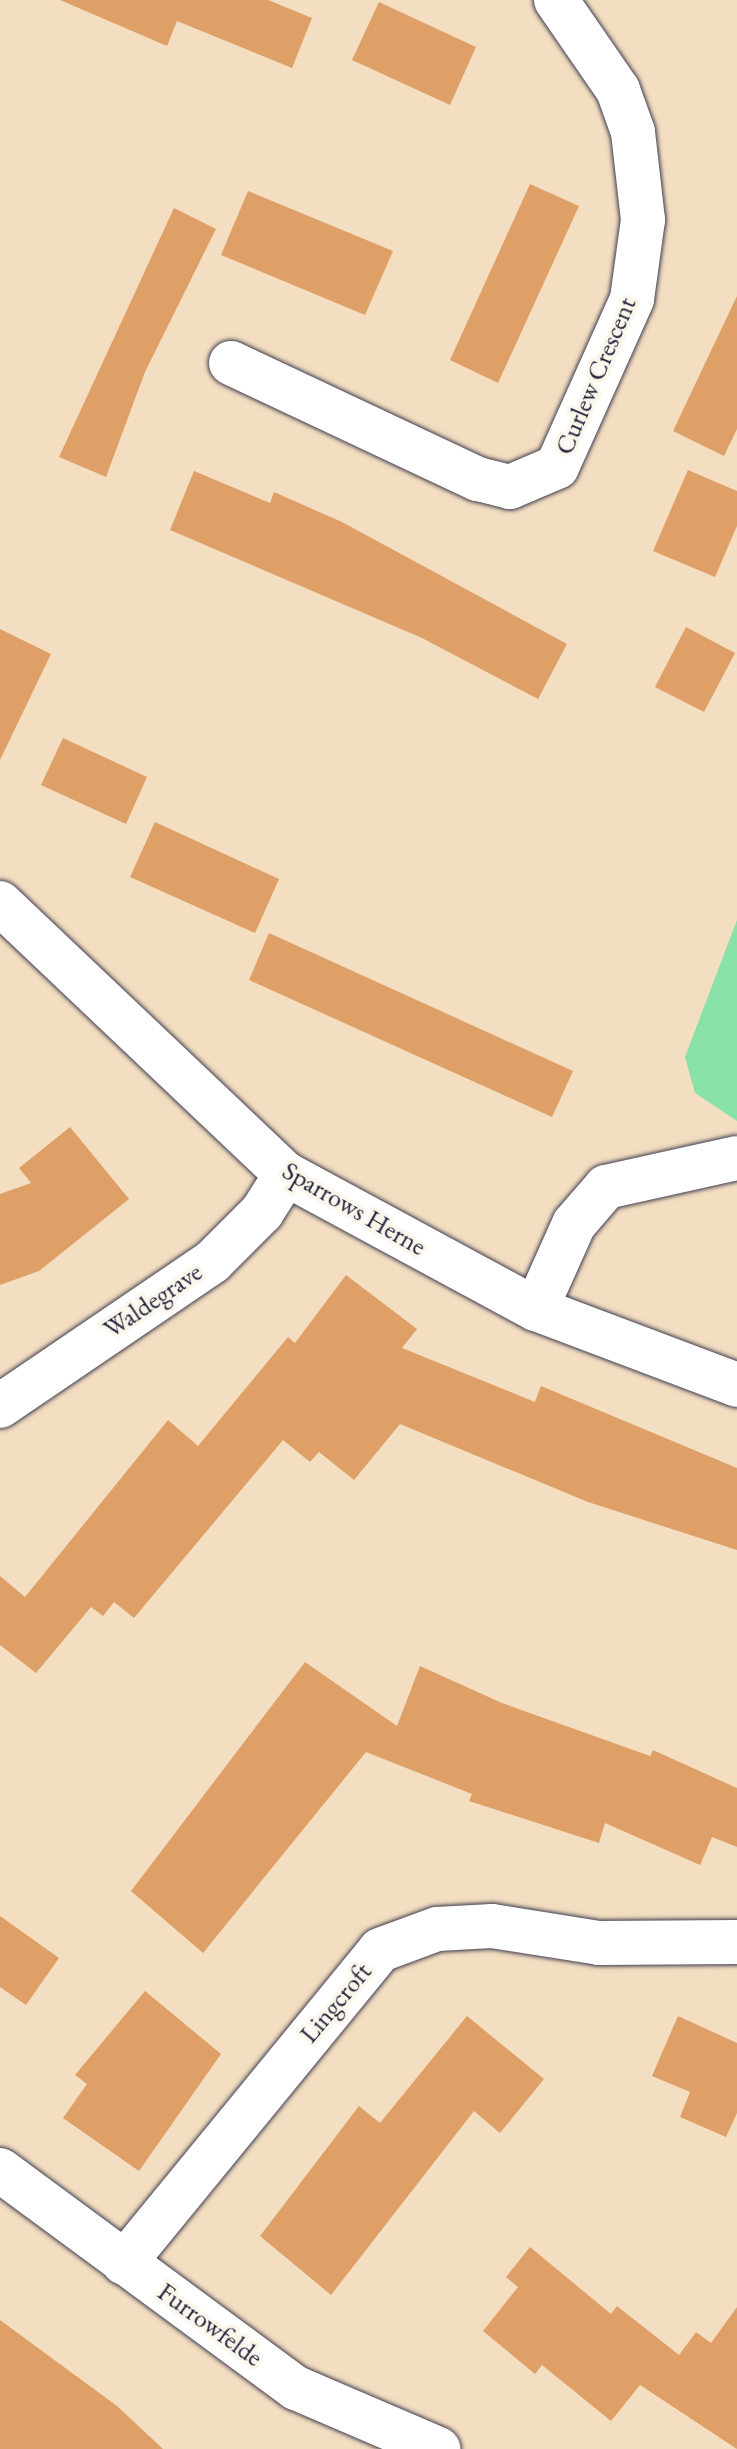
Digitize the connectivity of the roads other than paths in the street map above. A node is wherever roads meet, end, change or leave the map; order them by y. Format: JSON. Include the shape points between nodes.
{"nodes":[{"id":1,"x":556,"y":0,"type":"edge"},
{"id":2,"x":231,"y":363,"type":"dead end"},
{"id":3,"x":0,"y":903,"type":"edge"},
{"id":4,"x":737,"y":1158,"type":"edge"},
{"id":5,"x":286,"y":1174,"type":"junction"},
{"id":6,"x":536,"y":1309,"type":"junction"},
{"id":7,"x":737,"y":1385,"type":"edge"},
{"id":8,"x":0,"y":1406,"type":"edge"},
{"id":9,"x":737,"y":1942,"type":"edge"},
{"id":10,"x":0,"y":2170,"type":"edge"},
{"id":11,"x":124,"y":2263,"type":"junction"},
{"id":12,"x":438,"y":2449,"type":"edge"}],
"edges":[{"from":1,"to":2,"type":"street","name":"Curlew Crescent","via":[[618,90],[633,132],[643,220],[632,299],[557,467],[510,487],[478,479]]},
{"from":3,"to":5,"type":"street","name":"Sparrows Herne"},
{"from":4,"to":6,"type":"street","via":[[606,1187],[574,1224]]},
{"from":5,"to":6,"type":"street","name":"Sparrows Herne"},
{"from":5,"to":8,"type":"street","name":"Waldegrave","via":[[262,1212],[212,1262]]},
{"from":6,"to":7,"type":"street","name":"Sparrows Herne"},
{"from":9,"to":11,"type":"street","name":"Lingcroft","via":[[599,1943],[492,1926],[437,1929],[380,1950]]},
{"from":10,"to":11,"type":"street","name":"Furrowfelde"},
{"from":11,"to":12,"type":"street","name":"Furrowfelde","via":[[296,2388]]}]}
